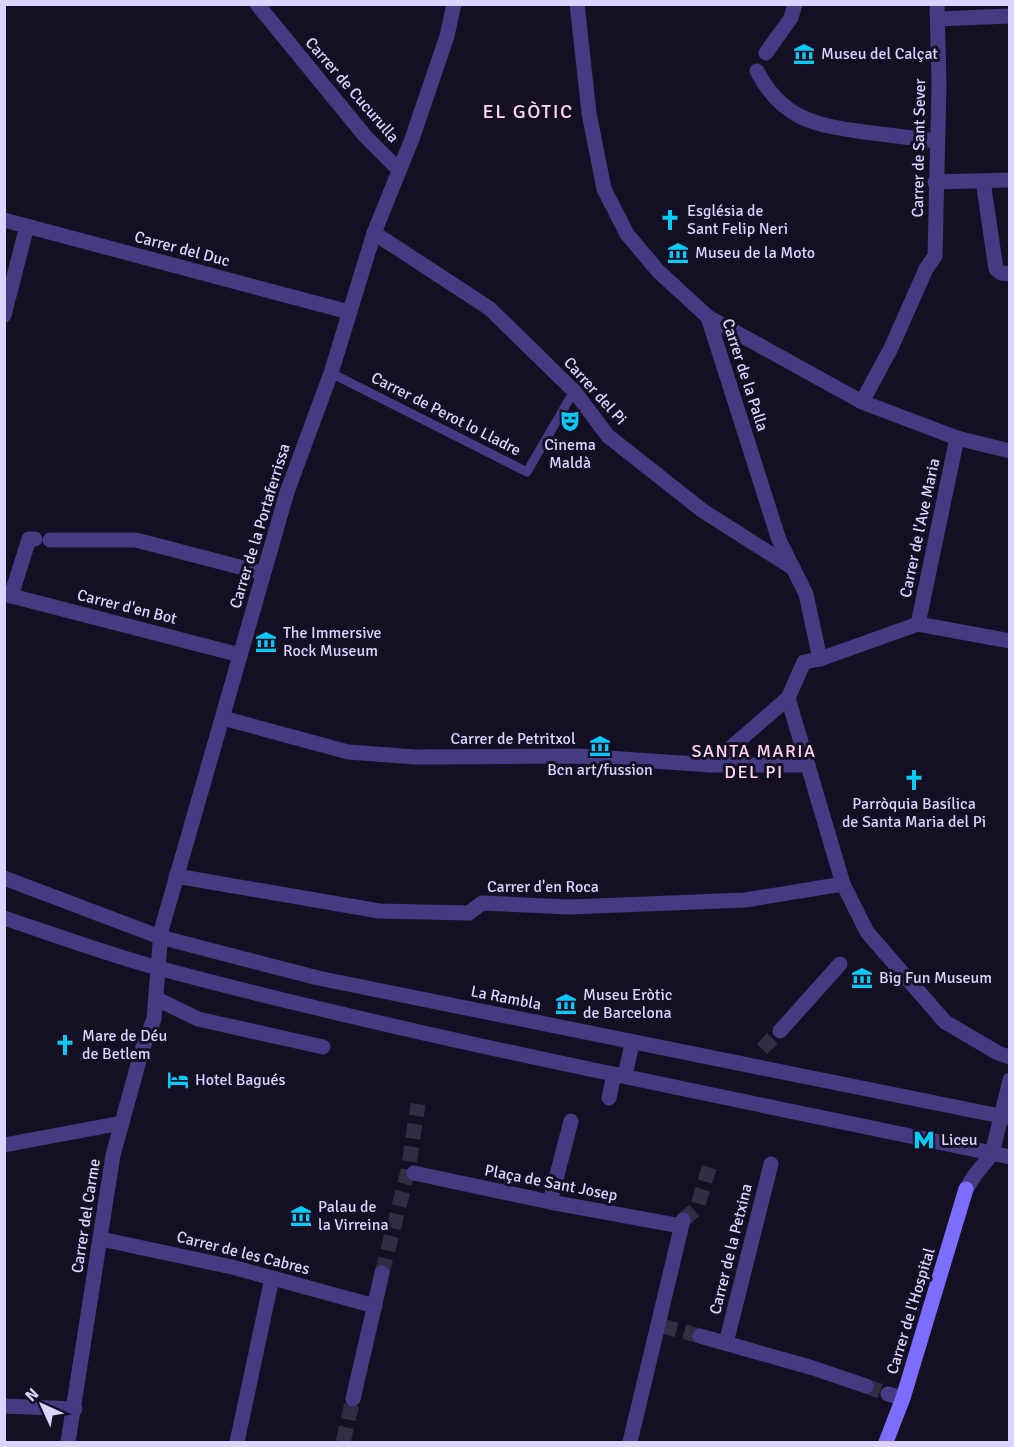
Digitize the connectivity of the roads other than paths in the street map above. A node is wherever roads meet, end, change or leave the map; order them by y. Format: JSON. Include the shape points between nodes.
{"nodes":[{"id":1,"x":257,"y":4,"type":"edge"},
{"id":2,"x":454,"y":4,"type":"edge"},
{"id":3,"x":577,"y":4,"type":"edge"},
{"id":4,"x":795,"y":4,"type":"edge"},
{"id":5,"x":938,"y":12,"type":"edge"},
{"id":6,"x":1010,"y":16,"type":"edge"},
{"id":7,"x":766,"y":53,"type":"dead end"},
{"id":8,"x":757,"y":71,"type":"dead end"},
{"id":9,"x":937,"y":141,"type":"junction"},
{"id":10,"x":399,"y":170,"type":"junction"},
{"id":11,"x":1010,"y":180,"type":"edge"},
{"id":12,"x":983,"y":181,"type":"junction"},
{"id":13,"x":935,"y":182,"type":"junction"},
{"id":14,"x":4,"y":220,"type":"edge"},
{"id":15,"x":27,"y":226,"type":"junction"},
{"id":16,"x":374,"y":234,"type":"junction"},
{"id":17,"x":1010,"y":274,"type":"edge"},
{"id":18,"x":349,"y":312,"type":"junction"},
{"id":19,"x":4,"y":315,"type":"edge"},
{"id":20,"x":708,"y":317,"type":"junction"},
{"id":21,"x":331,"y":373,"type":"junction"},
{"id":22,"x":574,"y":391,"type":"junction"},
{"id":23,"x":862,"y":402,"type":"junction"},
{"id":24,"x":957,"y":438,"type":"junction"},
{"id":25,"x":1010,"y":451,"type":"edge"},
{"id":26,"x":794,"y":568,"type":"junction"},
{"id":27,"x":263,"y":573,"type":"junction"},
{"id":28,"x":8,"y":595,"type":"edge"},
{"id":29,"x":918,"y":624,"type":"junction"},
{"id":30,"x":1010,"y":641,"type":"edge"},
{"id":31,"x":240,"y":655,"type":"junction"},
{"id":32,"x":812,"y":660,"type":"junction"},
{"id":33,"x":788,"y":698,"type":"junction"},
{"id":34,"x":223,"y":718,"type":"junction"},
{"id":35,"x":711,"y":765,"type":"junction"},
{"id":36,"x":808,"y":765,"type":"junction"},
{"id":37,"x":176,"y":876,"type":"junction"},
{"id":38,"x":4,"y":878,"type":"edge"},
{"id":39,"x":843,"y":885,"type":"junction"},
{"id":40,"x":4,"y":918,"type":"edge"},
{"id":41,"x":160,"y":934,"type":"junction"},
{"id":42,"x":840,"y":964,"type":"dead end"},
{"id":43,"x":158,"y":968,"type":"junction"},
{"id":44,"x":157,"y":999,"type":"junction"},
{"id":45,"x":780,"y":1031,"type":"tunnel mouth"},
{"id":46,"x":323,"y":1047,"type":"dead end"},
{"id":47,"x":631,"y":1048,"type":"dead end"},
{"id":48,"x":1004,"y":1055,"type":"edge"},
{"id":49,"x":620,"y":1075,"type":"junction"},
{"id":50,"x":1010,"y":1080,"type":"edge"},
{"id":51,"x":609,"y":1098,"type":"dead end"},
{"id":52,"x":1004,"y":1111,"type":"edge"},
{"id":53,"x":571,"y":1121,"type":"dead end"},
{"id":54,"x":122,"y":1123,"type":"junction"},
{"id":55,"x":4,"y":1145,"type":"edge"},
{"id":56,"x":992,"y":1154,"type":"junction"},
{"id":57,"x":1010,"y":1157,"type":"edge"},
{"id":58,"x":771,"y":1164,"type":"dead end"},
{"id":59,"x":414,"y":1173,"type":"dead end"},
{"id":60,"x":550,"y":1202,"type":"junction"},
{"id":61,"x":101,"y":1239,"type":"junction"},
{"id":62,"x":382,"y":1273,"type":"tunnel mouth"},
{"id":63,"x":272,"y":1278,"type":"junction"},
{"id":64,"x":375,"y":1306,"type":"junction"},
{"id":65,"x":700,"y":1336,"type":"tunnel mouth"},
{"id":66,"x":726,"y":1342,"type":"junction"},
{"id":67,"x":866,"y":1386,"type":"tunnel mouth"},
{"id":68,"x":888,"y":1394,"type":"tunnel mouth"},
{"id":69,"x":903,"y":1398,"type":"junction"},
{"id":70,"x":353,"y":1399,"type":"tunnel mouth"},
{"id":71,"x":4,"y":1406,"type":"edge"},
{"id":72,"x":75,"y":1409,"type":"junction"},
{"id":73,"x":68,"y":1443,"type":"edge"},
{"id":74,"x":237,"y":1443,"type":"edge"},
{"id":75,"x":630,"y":1443,"type":"edge"},
{"id":76,"x":886,"y":1443,"type":"edge"}],
"edges":[{"from":1,"to":10,"type":"street","name":"Carrer de Cucurulla","via":[[365,135]]},
{"from":2,"to":10,"type":"street","name":"Carrer de la Portaferrissa","via":[[447,36]]},
{"from":3,"to":20,"type":"street","name":"Carrer de la Palla","via":[[589,113],[604,189],[627,234],[658,271]]},
{"from":4,"to":7,"type":"street","via":[[791,18]]},
{"from":5,"to":6,"type":"street"},
{"from":5,"to":9,"type":"street","name":"Carrer de Sant Sever"},
{"from":8,"to":9,"type":"street","via":[[771,93],[789,111],[807,121]]},
{"from":9,"to":13,"type":"street","name":"Carrer de Sant Sever"},
{"from":10,"to":16,"type":"street","name":"Carrer de la Portaferrissa"},
{"from":11,"to":12,"type":"street"},
{"from":12,"to":13,"type":"street"},
{"from":12,"to":17,"type":"street","via":[[996,269]]},
{"from":13,"to":23,"type":"street","name":"Carrer de Sant Sever","via":[[935,256]]},
{"from":14,"to":15,"type":"street","name":"Carrer del Duc"},
{"from":15,"to":18,"type":"street","name":"Carrer del Duc"},
{"from":15,"to":19,"type":"street"},
{"from":16,"to":18,"type":"street","name":"Carrer de la Portaferrissa"},
{"from":16,"to":22,"type":"street","name":"Carrer del Pi","via":[[489,308]]},
{"from":18,"to":21,"type":"street","name":"Carrer de la Portaferrissa"},
{"from":20,"to":23,"type":"street"},
{"from":20,"to":26,"type":"street","name":"Carrer de la Palla","via":[[779,540]]},
{"from":21,"to":22,"type":"lane","name":"Carrer de Perot lo Lladre","via":[[527,472]]},
{"from":21,"to":27,"type":"street","name":"Carrer de la Portaferrissa","via":[[287,492]]},
{"from":22,"to":26,"type":"street","name":"Carrer del Pi","via":[[608,436],[703,511]]},
{"from":23,"to":24,"type":"street"},
{"from":24,"to":25,"type":"street"},
{"from":24,"to":29,"type":"street","name":"Carrer de l'Ave Maria"},
{"from":26,"to":32,"type":"street","name":"Carrer de la Palla","via":[[806,594]]},
{"from":27,"to":28,"type":"street","via":[[136,540],[29,539]]},
{"from":27,"to":31,"type":"street","name":"Carrer de la Portaferrissa"},
{"from":28,"to":31,"type":"street","name":"Carrer d'en Bot"},
{"from":29,"to":30,"type":"street"},
{"from":29,"to":32,"type":"street"},
{"from":31,"to":34,"type":"street","name":"Carrer de la Portaferrissa"},
{"from":32,"to":33,"type":"street"},
{"from":33,"to":35,"type":"street"},
{"from":33,"to":36,"type":"street"},
{"from":34,"to":35,"type":"street","name":"Carrer de Petritxol","via":[[348,752],[416,757],[578,756]]},
{"from":34,"to":37,"type":"street","name":"Carrer de la Portaferrissa"},
{"from":35,"to":36,"type":"street","name":"Carrer de Petritxol"},
{"from":36,"to":39,"type":"street"},
{"from":37,"to":39,"type":"street","name":"Carrer d'en Roca","via":[[379,911],[432,914],[470,913],[482,903],[570,907],[745,900]]},
{"from":37,"to":41,"type":"street","name":"Carrer de la Portaferrissa"},
{"from":38,"to":41,"type":"street","name":"La Rambla"},
{"from":39,"to":48,"type":"street","via":[[867,932],[945,1022]]},
{"from":40,"to":43,"type":"street"},
{"from":41,"to":43,"type":"street","name":"Carrer de la Portaferrissa"},
{"from":41,"to":52,"type":"street","name":"La Rambla","via":[[318,978]]},
{"from":42,"to":45,"type":"street"},
{"from":43,"to":44,"type":"street","name":"Carrer del Carme"},
{"from":43,"to":49,"type":"street","via":[[330,1012]]},
{"from":44,"to":46,"type":"street","via":[[198,1019]]},
{"from":44,"to":54,"type":"street","name":"Carrer del Carme"},
{"from":47,"to":49,"type":"street"},
{"from":49,"to":51,"type":"street"},
{"from":49,"to":56,"type":"street"},
{"from":50,"to":52,"type":"street"},
{"from":52,"to":56,"type":"street"},
{"from":53,"to":60,"type":"street"},
{"from":54,"to":55,"type":"street"},
{"from":54,"to":61,"type":"street","name":"Carrer del Carme","via":[[113,1155]]},
{"from":56,"to":57,"type":"street"},
{"from":56,"to":69,"type":"street","name":"Carrer de l'Hospital","via":[[970,1182]]},
{"from":58,"to":66,"type":"street","name":"Carrer de la Petxina"},
{"from":59,"to":60,"type":"street","name":"Plaça de Sant Josep"},
{"from":60,"to":75,"type":"street","name":"Plaça de Sant Josep","via":[[682,1223]]},
{"from":61,"to":63,"type":"street","name":"Carrer de les Cabres"},
{"from":61,"to":72,"type":"street","name":"Carrer del Carme"},
{"from":62,"to":64,"type":"street"},
{"from":63,"to":64,"type":"street","name":"Carrer de les Cabres"},
{"from":63,"to":74,"type":"street"},
{"from":64,"to":70,"type":"street"},
{"from":65,"to":66,"type":"street"},
{"from":66,"to":67,"type":"street"},
{"from":68,"to":69,"type":"street"},
{"from":69,"to":76,"type":"street","name":"Carrer de l'Hospital"},
{"from":71,"to":72,"type":"street"},
{"from":72,"to":73,"type":"street","name":"Carrer del Carme"}]}
